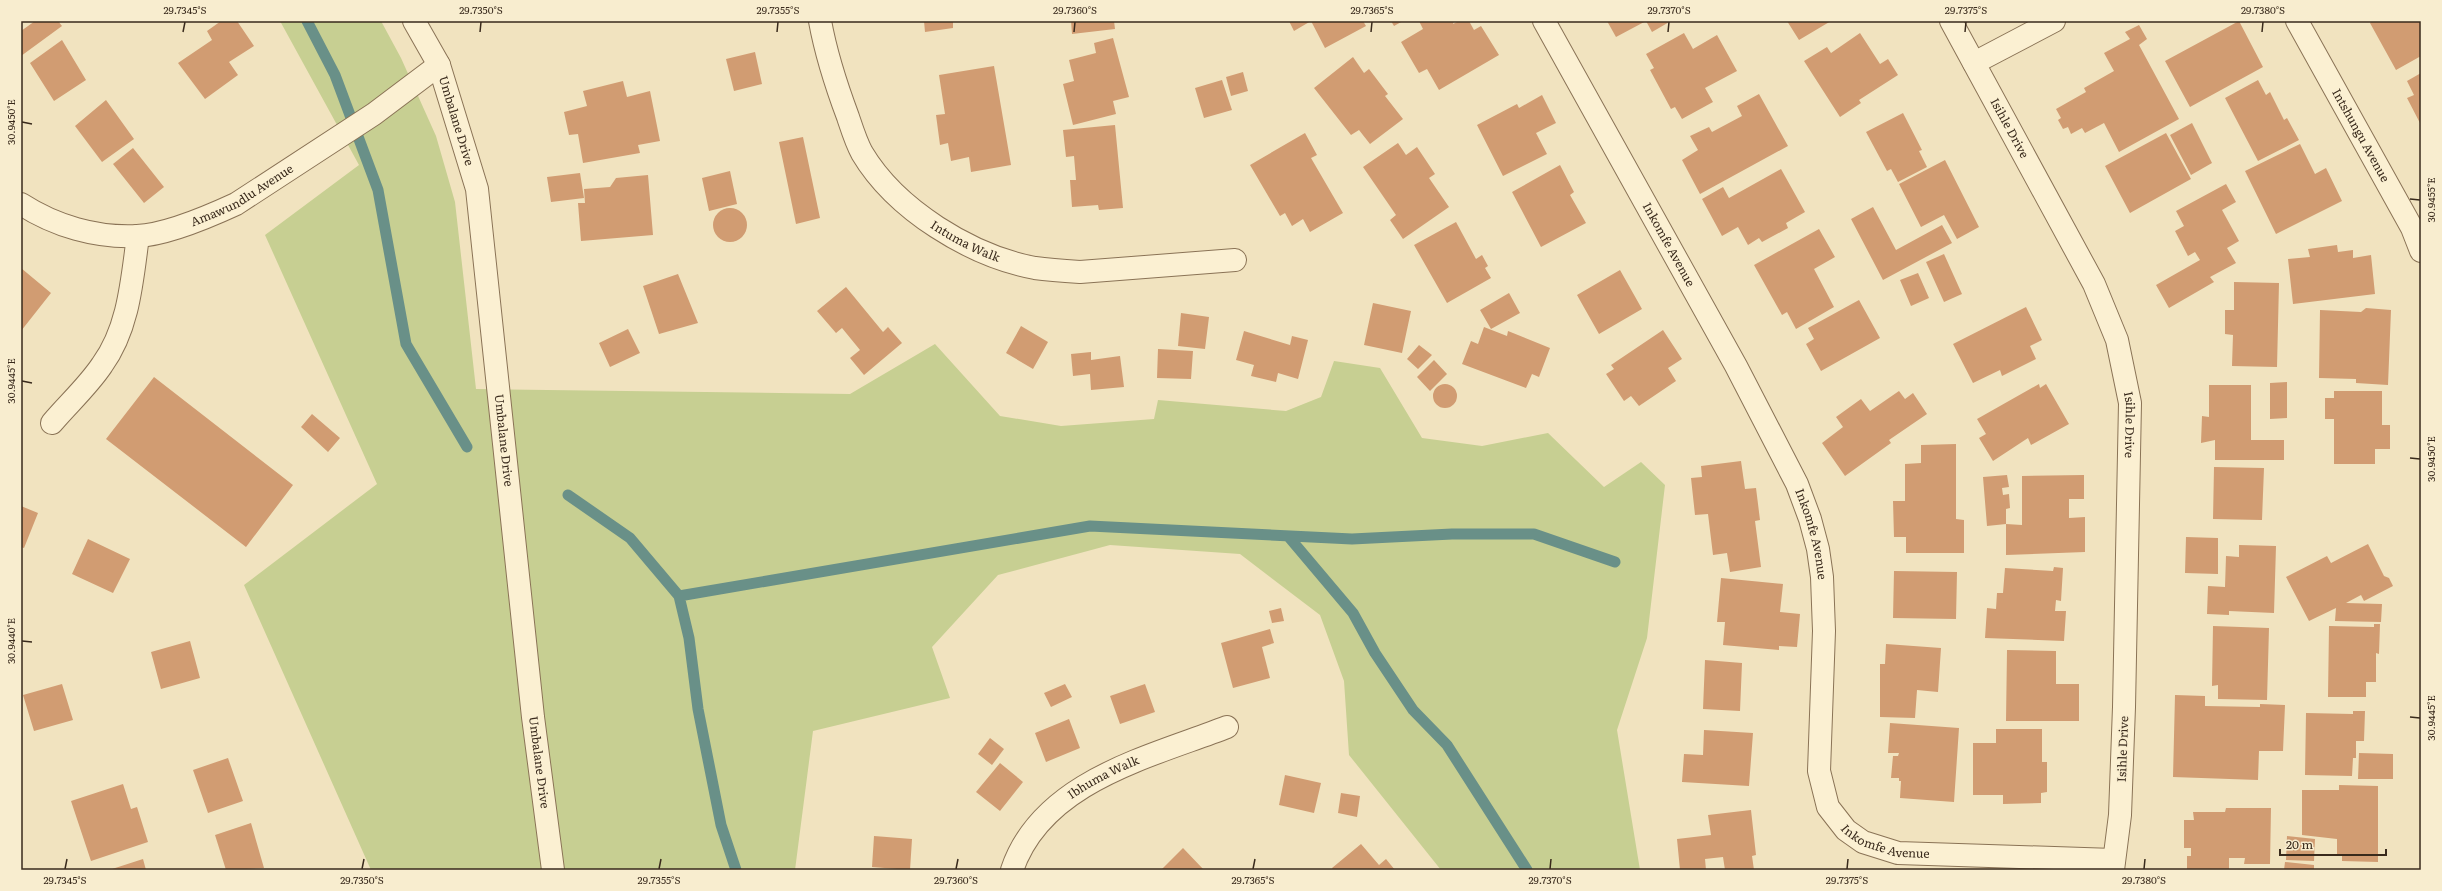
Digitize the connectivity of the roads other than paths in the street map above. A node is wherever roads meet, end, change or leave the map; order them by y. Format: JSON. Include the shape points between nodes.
{"nodes":[{"id":1,"x":414,"y":21,"type":"edge"},
{"id":2,"x":820,"y":21,"type":"edge"},
{"id":3,"x":1544,"y":21,"type":"edge"},
{"id":4,"x":1951,"y":21,"type":"edge"},
{"id":5,"x":2054,"y":21,"type":"edge"},
{"id":6,"x":2297,"y":21,"type":"edge"},
{"id":7,"x":1974,"y":63,"type":"junction"},
{"id":8,"x":438,"y":65,"type":"junction"},
{"id":9,"x":21,"y":204,"type":"edge"},
{"id":10,"x":138,"y":236,"type":"junction"},
{"id":11,"x":2421,"y":251,"type":"edge"},
{"id":12,"x":1235,"y":260,"type":"dead end"},
{"id":13,"x":52,"y":423,"type":"dead end"},
{"id":14,"x":1227,"y":728,"type":"dead end"},
{"id":15,"x":2114,"y":865,"type":"edge"},
{"id":16,"x":554,"y":870,"type":"edge"},
{"id":17,"x":1012,"y":870,"type":"edge"}],
"edges":[{"from":1,"to":8,"type":"street","name":"Umbalane Drive"},
{"from":2,"to":12,"type":"street","name":"Intuma Walk","via":[[826,54],[862,153],[902,201],[955,237],[1010,261],[1034,268],[1080,272]]},
{"from":3,"to":15,"type":"street","name":"Inkomfe Avenue","via":[[1736,366],[1797,484],[1810,519],[1822,577],[1824,631],[1818,771],[1828,807],[1846,830],[1863,842],[1898,853]]},
{"from":4,"to":7,"type":"street","name":"Isihle Drive"},
{"from":5,"to":7,"type":"street"},
{"from":6,"to":11,"type":"street","name":"Intshungu Avenue","via":[[2412,228]]},
{"from":7,"to":15,"type":"street","name":"Isihle Drive","via":[[2094,284],[2117,340],[2128,396],[2124,707],[2120,815]]},
{"from":8,"to":10,"type":"street","name":"Amawundlu Avenue","via":[[374,114],[236,204],[211,216]]},
{"from":8,"to":16,"type":"street","name":"Umbalane Drive","via":[[477,189],[533,709]]},
{"from":9,"to":10,"type":"street","name":"Amawundlu Avenue","via":[[41,217],[63,226],[88,232]]},
{"from":10,"to":13,"type":"street","via":[[128,304],[114,344],[102,365]]},
{"from":14,"to":17,"type":"street","name":"Ibhuma Walk","via":[[1099,777],[1069,796],[1049,812],[1030,837]]}]}
